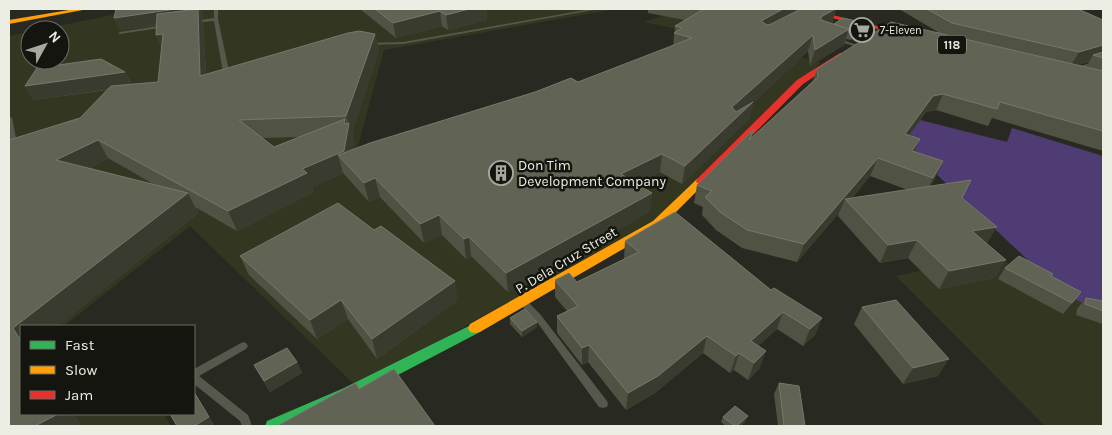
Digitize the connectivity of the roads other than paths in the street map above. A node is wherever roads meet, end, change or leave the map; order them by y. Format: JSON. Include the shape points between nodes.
{"nodes":[{"id":1,"x":34,"y":9,"type":"edge"},
{"id":2,"x":85,"y":9,"type":"edge"},
{"id":3,"x":216,"y":9,"type":"edge"},
{"id":4,"x":597,"y":9,"type":"edge"},
{"id":5,"x":801,"y":9,"type":"edge"},
{"id":6,"x":9,"y":14,"type":"edge"},
{"id":7,"x":216,"y":19,"type":"junction"},
{"id":8,"x":9,"y":22,"type":"edge"},
{"id":9,"x":187,"y":23,"type":"edge"},
{"id":10,"x":168,"y":26,"type":"edge"},
{"id":11,"x":883,"y":29,"type":"junction"},
{"id":12,"x":120,"y":33,"type":"dead end"},
{"id":13,"x":831,"y":38,"type":"edge"},
{"id":14,"x":922,"y":38,"type":"edge"},
{"id":15,"x":865,"y":42,"type":"junction"},
{"id":16,"x":361,"y":44,"type":"edge"},
{"id":17,"x":1103,"y":61,"type":"edge"},
{"id":18,"x":1067,"y":71,"type":"joint"},
{"id":19,"x":234,"y":76,"type":"edge"},
{"id":20,"x":1087,"y":78,"type":"edge"},
{"id":21,"x":9,"y":118,"type":"edge"},
{"id":22,"x":16,"y":152,"type":"edge"},
{"id":23,"x":524,"y":302,"type":"junction"},
{"id":24,"x":243,"y":346,"type":"dead end"},
{"id":25,"x":195,"y":375,"type":"edge"},
{"id":26,"x":195,"y":377,"type":"edge"},
{"id":27,"x":603,"y":404,"type":"dead end"},
{"id":28,"x":247,"y":426,"type":"edge"},
{"id":29,"x":273,"y":426,"type":"edge"}],
"edges":[{"from":1,"to":6,"type":"street"},
{"from":2,"to":8,"type":"street"},
{"from":3,"to":7,"type":"lane"},
{"from":4,"to":16,"type":"lane","via":[[409,42]]},
{"from":5,"to":11,"type":"street","number":"118"},
{"from":7,"to":9,"type":"lane"},
{"from":7,"to":19,"type":"lane","via":[[226,72]]},
{"from":10,"to":12,"type":"lane"},
{"from":11,"to":14,"type":"street","number":"118"},
{"from":11,"to":15,"type":"street","name":"P. Dela Cruz Street"},
{"from":13,"to":15,"type":"lane"},
{"from":15,"to":23,"type":"street","name":"P. Dela Cruz Street","via":[[800,82],[657,224]]},
{"from":17,"to":18,"type":"lane"},
{"from":18,"to":20,"type":"street"},
{"from":21,"to":22,"type":"lane"},
{"from":23,"to":27,"type":"lane"},
{"from":23,"to":29,"type":"street","name":"P. Dela Cruz Street","via":[[349,393]]},
{"from":24,"to":25,"type":"lane"},
{"from":26,"to":28,"type":"lane","via":[[244,418]]}]}
